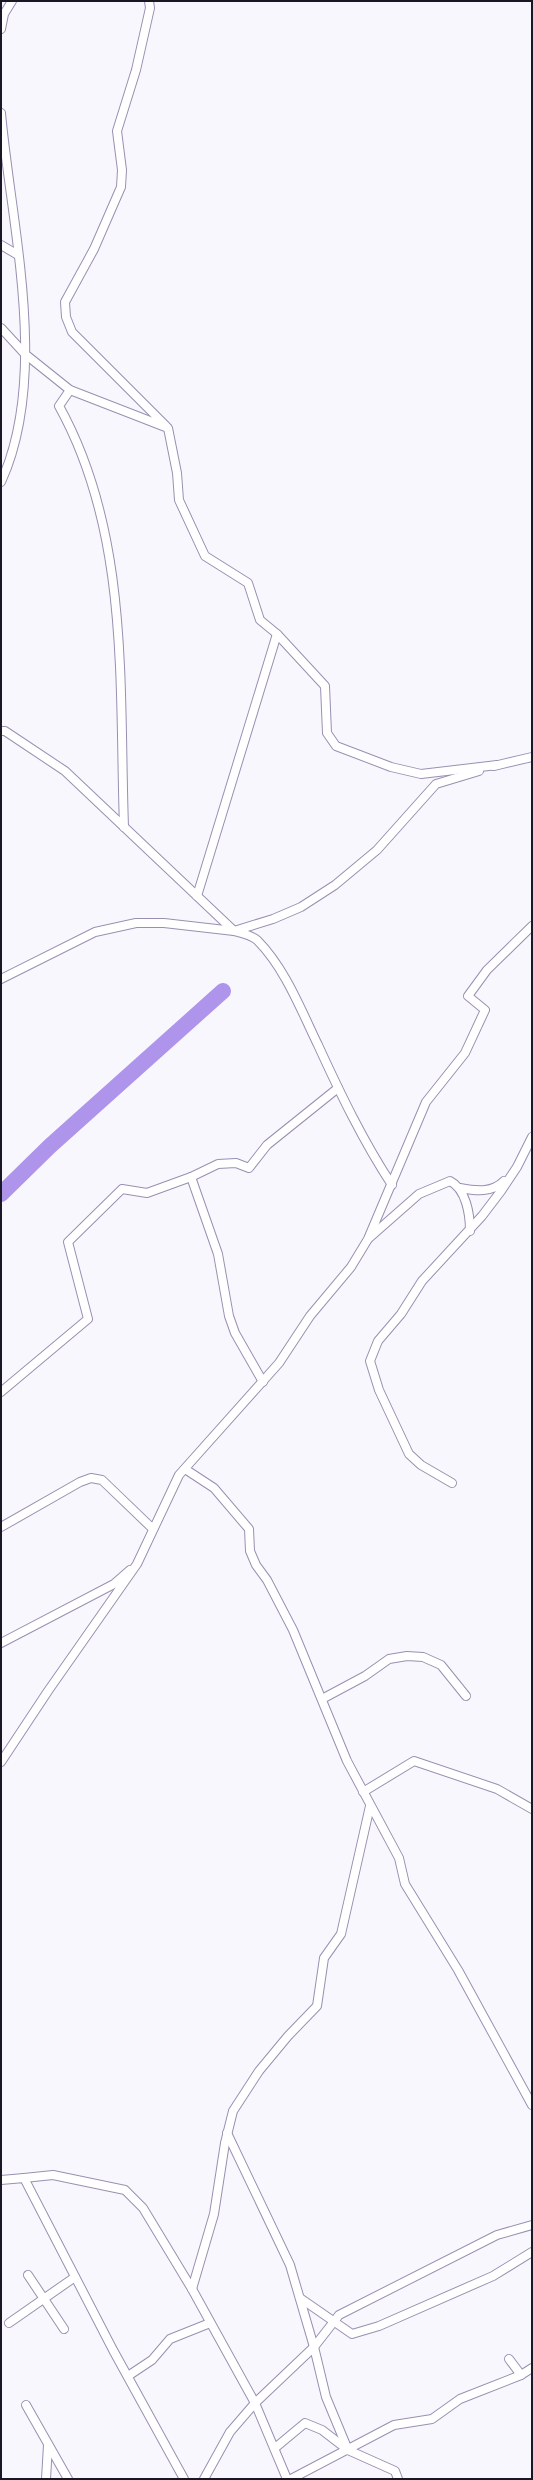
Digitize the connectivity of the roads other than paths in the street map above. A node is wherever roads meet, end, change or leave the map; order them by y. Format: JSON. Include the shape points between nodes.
{"nodes":[{"id":1,"x":12,"y":1,"type":"edge"},
{"id":2,"x":149,"y":1,"type":"edge"},
{"id":3,"x":1,"y":29,"type":"edge"},
{"id":4,"x":1,"y":113,"type":"edge"},
{"id":5,"x":1,"y":245,"type":"edge"},
{"id":6,"x":18,"y":255,"type":"junction"},
{"id":7,"x":1,"y":328,"type":"edge"},
{"id":8,"x":25,"y":354,"type":"junction"},
{"id":9,"x":70,"y":390,"type":"junction"},
{"id":10,"x":168,"y":428,"type":"junction"},
{"id":11,"x":1,"y":482,"type":"edge"},
{"id":12,"x":277,"y":634,"type":"junction"},
{"id":13,"x":1,"y":731,"type":"edge"},
{"id":14,"x":532,"y":757,"type":"edge"},
{"id":15,"x":497,"y":765,"type":"junction"},
{"id":16,"x":124,"y":827,"type":"junction"},
{"id":17,"x":197,"y":896,"type":"junction"},
{"id":18,"x":532,"y":926,"type":"edge"},
{"id":19,"x":234,"y":930,"type":"junction"},
{"id":20,"x":1,"y":980,"type":"edge"},
{"id":21,"x":338,"y":1088,"type":"junction"},
{"id":22,"x":532,"y":1137,"type":"edge"},
{"id":23,"x":518,"y":1167,"type":"junction"},
{"id":24,"x":191,"y":1177,"type":"junction"},
{"id":25,"x":392,"y":1185,"type":"junction"},
{"id":26,"x":460,"y":1188,"type":"junction"},
{"id":27,"x":470,"y":1231,"type":"junction"},
{"id":28,"x":368,"y":1239,"type":"junction"},
{"id":29,"x":263,"y":1382,"type":"junction"},
{"id":30,"x":1,"y":1392,"type":"edge"},
{"id":31,"x":185,"y":1468,"type":"junction"},
{"id":32,"x":452,"y":1484,"type":"dead end"},
{"id":33,"x":1,"y":1527,"type":"edge"},
{"id":34,"x":153,"y":1529,"type":"junction"},
{"id":35,"x":137,"y":1564,"type":"junction"},
{"id":36,"x":1,"y":1643,"type":"edge"},
{"id":37,"x":466,"y":1696,"type":"dead end"},
{"id":38,"x":322,"y":1699,"type":"junction"},
{"id":39,"x":1,"y":1762,"type":"edge"},
{"id":40,"x":362,"y":1792,"type":"junction"},
{"id":41,"x":517,"y":1800,"type":"junction"},
{"id":42,"x":532,"y":1804,"type":"edge"},
{"id":43,"x":370,"y":1806,"type":"junction"},
{"id":44,"x":532,"y":1809,"type":"edge"},
{"id":45,"x":532,"y":2105,"type":"edge"},
{"id":46,"x":227,"y":2133,"type":"junction"},
{"id":47,"x":24,"y":2178,"type":"junction"},
{"id":48,"x":1,"y":2180,"type":"edge"},
{"id":49,"x":532,"y":2225,"type":"edge"},
{"id":50,"x":532,"y":2252,"type":"edge"},
{"id":51,"x":28,"y":2275,"type":"dead end"},
{"id":52,"x":76,"y":2277,"type":"junction"},
{"id":53,"x":192,"y":2289,"type":"junction"},
{"id":54,"x":300,"y":2298,"type":"junction"},
{"id":55,"x":44,"y":2299,"type":"junction"},
{"id":56,"x":334,"y":2322,"type":"junction"},
{"id":57,"x":9,"y":2323,"type":"dead end"},
{"id":58,"x":210,"y":2323,"type":"junction"},
{"id":59,"x":64,"y":2329,"type":"dead end"},
{"id":60,"x":314,"y":2347,"type":"junction"},
{"id":61,"x":509,"y":2359,"type":"dead end"},
{"id":62,"x":532,"y":2368,"type":"edge"},
{"id":63,"x":532,"y":2374,"type":"edge"},
{"id":64,"x":521,"y":2375,"type":"junction"},
{"id":65,"x":128,"y":2376,"type":"junction"},
{"id":66,"x":255,"y":2403,"type":"junction"},
{"id":67,"x":26,"y":2405,"type":"dead end"},
{"id":68,"x":48,"y":2444,"type":"junction"},
{"id":69,"x":275,"y":2448,"type":"junction"},
{"id":70,"x":348,"y":2450,"type":"junction"},
{"id":71,"x":46,"y":2479,"type":"edge"},
{"id":72,"x":68,"y":2479,"type":"edge"},
{"id":73,"x":184,"y":2479,"type":"edge"},
{"id":74,"x":204,"y":2479,"type":"edge"},
{"id":75,"x":287,"y":2479,"type":"edge"},
{"id":76,"x":292,"y":2479,"type":"edge"},
{"id":77,"x":398,"y":2479,"type":"edge"}],
"edges":[{"from":1,"to":3,"type":"street","via":[[4,14]]},
{"from":2,"to":10,"type":"street","via":[[150,8],[136,70],[117,131],[122,170],[121,187],[94,249],[65,302],[66,317],[72,332]]},
{"from":4,"to":6,"type":"street"},
{"from":5,"to":6,"type":"street"},
{"from":6,"to":8,"type":"street"},
{"from":7,"to":8,"type":"street"},
{"from":8,"to":9,"type":"street"},
{"from":8,"to":11,"type":"street","via":[[22,408],[9,464]]},
{"from":9,"to":10,"type":"street"},
{"from":9,"to":16,"type":"street","via":[[59,406],[73,431],[89,472],[104,524],[116,600]]},
{"from":10,"to":12,"type":"street","via":[[177,473],[179,500],[205,556],[248,583],[260,620]]},
{"from":12,"to":15,"type":"street","via":[[325,686],[327,733],[336,746],[391,767],[421,774]]},
{"from":12,"to":17,"type":"street"},
{"from":13,"to":16,"type":"street","via":[[5,731],[65,771]]},
{"from":14,"to":15,"type":"street"},
{"from":15,"to":19,"type":"street","via":[[436,784],[377,850],[335,885],[301,907],[273,919]]},
{"from":16,"to":17,"type":"street"},
{"from":17,"to":19,"type":"street"},
{"from":18,"to":25,"type":"street","via":[[487,970],[468,996],[485,1010],[465,1053],[426,1102]]},
{"from":19,"to":20,"type":"street","via":[[136,923],[95,932]]},
{"from":19,"to":21,"type":"street","via":[[255,939],[268,953],[295,996]]},
{"from":21,"to":24,"type":"street","via":[[267,1145],[249,1168],[236,1162],[218,1164]]},
{"from":21,"to":25,"type":"street","via":[[376,1161]]},
{"from":22,"to":23,"type":"street"},
{"from":23,"to":26,"type":"street","via":[[495,1188],[484,1191]]},
{"from":23,"to":27,"type":"street"},
{"from":24,"to":29,"type":"street","via":[[218,1254],[228,1310],[235,1333]]},
{"from":24,"to":30,"type":"street","via":[[147,1193],[122,1189],[68,1242],[88,1319]]},
{"from":25,"to":28,"type":"street"},
{"from":26,"to":27,"type":"street","via":[[466,1204]]},
{"from":26,"to":28,"type":"street","via":[[450,1181],[419,1194]]},
{"from":27,"to":32,"type":"street","via":[[422,1282],[401,1314],[378,1341],[370,1361],[379,1390],[409,1454]]},
{"from":28,"to":29,"type":"street","via":[[351,1266],[310,1316],[279,1363]]},
{"from":29,"to":31,"type":"street"},
{"from":31,"to":34,"type":"street","via":[[179,1475]]},
{"from":31,"to":38,"type":"street","via":[[214,1488],[249,1529],[250,1551],[256,1565],[267,1580],[293,1630]]},
{"from":33,"to":34,"type":"street","via":[[91,1478],[106,1484]]},
{"from":34,"to":35,"type":"street"},
{"from":35,"to":36,"type":"street","via":[[114,1584]]},
{"from":35,"to":39,"type":"street"},
{"from":37,"to":38,"type":"street","via":[[441,1665],[424,1657],[407,1656],[389,1659],[365,1676]]},
{"from":38,"to":40,"type":"street"},
{"from":40,"to":41,"type":"street","via":[[414,1761],[497,1789]]},
{"from":40,"to":43,"type":"street"},
{"from":41,"to":42,"type":"street"},
{"from":41,"to":44,"type":"street"},
{"from":43,"to":45,"type":"street","via":[[399,1858],[405,1884],[458,1970]]},
{"from":43,"to":46,"type":"street","via":[[341,1934],[324,1958],[317,2006],[288,2036],[260,2071],[233,2111]]},
{"from":46,"to":53,"type":"street","via":[[214,2214]]},
{"from":46,"to":54,"type":"street","via":[[290,2265]]},
{"from":47,"to":48,"type":"street"},
{"from":47,"to":52,"type":"street"},
{"from":47,"to":53,"type":"street","via":[[53,2175],[125,2190],[143,2208]]},
{"from":49,"to":56,"type":"street","via":[[497,2235],[339,2315]]},
{"from":50,"to":56,"type":"street","via":[[493,2276],[379,2326],[352,2334]]},
{"from":51,"to":55,"type":"street"},
{"from":52,"to":55,"type":"street"},
{"from":52,"to":65,"type":"street"},
{"from":53,"to":58,"type":"street"},
{"from":54,"to":56,"type":"street"},
{"from":54,"to":60,"type":"street"},
{"from":55,"to":57,"type":"street"},
{"from":55,"to":59,"type":"street"},
{"from":56,"to":60,"type":"street"},
{"from":58,"to":65,"type":"street","via":[[170,2339],[152,2360]]},
{"from":58,"to":66,"type":"street"},
{"from":60,"to":66,"type":"street"},
{"from":60,"to":70,"type":"street","via":[[326,2397]]},
{"from":61,"to":64,"type":"street"},
{"from":62,"to":64,"type":"street"},
{"from":63,"to":64,"type":"street"},
{"from":64,"to":70,"type":"street","via":[[460,2399],[432,2419],[394,2425]]},
{"from":65,"to":73,"type":"street"},
{"from":66,"to":69,"type":"street"},
{"from":66,"to":74,"type":"street","via":[[230,2432]]},
{"from":67,"to":68,"type":"street"},
{"from":68,"to":71,"type":"street"},
{"from":68,"to":72,"type":"street"},
{"from":69,"to":70,"type":"street","via":[[305,2423],[322,2430]]},
{"from":69,"to":75,"type":"street"},
{"from":70,"to":76,"type":"street"},
{"from":70,"to":77,"type":"street","via":[[395,2471]]}]}
